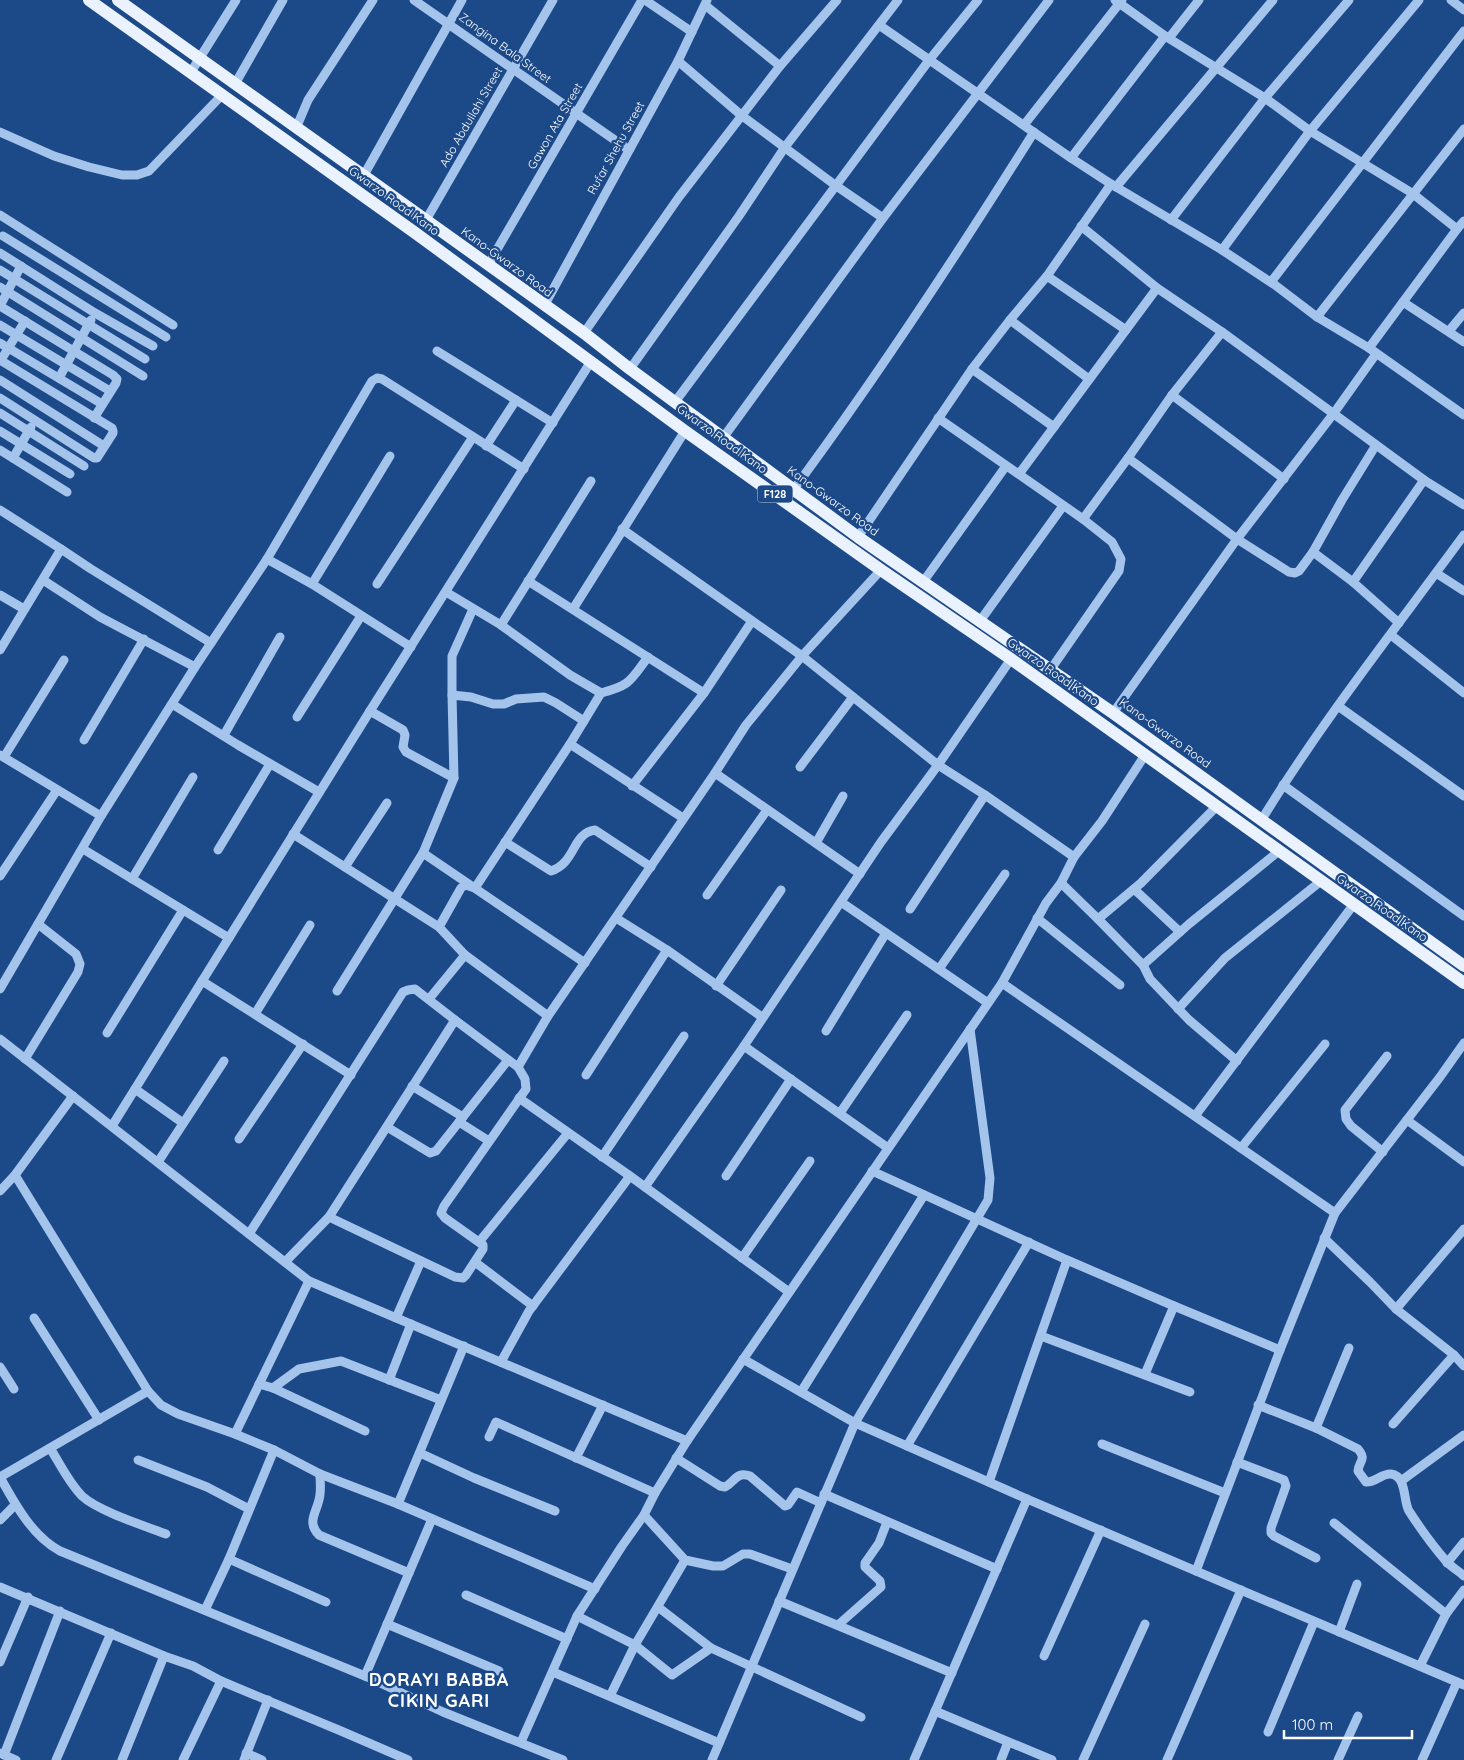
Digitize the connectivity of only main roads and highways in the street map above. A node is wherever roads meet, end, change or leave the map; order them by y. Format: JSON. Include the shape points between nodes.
{"nodes":[{"id":1,"x":89,"y":0,"type":"edge"},
{"id":2,"x":118,"y":0,"type":"edge"},
{"id":3,"x":1436,"y":946,"type":"junction"},
{"id":4,"x":1429,"y":957,"type":"junction"},
{"id":5,"x":1464,"y":966,"type":"edge"},
{"id":6,"x":1464,"y":983,"type":"edge"}],
"edges":[{"from":1,"to":4,"type":"main road","name":"Gwarzo Road Kano","number":"F128","via":[[685,431]]},
{"from":2,"to":3,"type":"main road","name":"Kano-Gwarzo Road","number":"F128","via":[[584,333],[858,537],[1114,713]]},
{"from":3,"to":4,"type":"main road"},
{"from":3,"to":5,"type":"main road","name":"Kano-Gwarzo Road","number":"F128"},
{"from":4,"to":6,"type":"main road","name":"Gwarzo Road Kano","number":"F128"}]}
